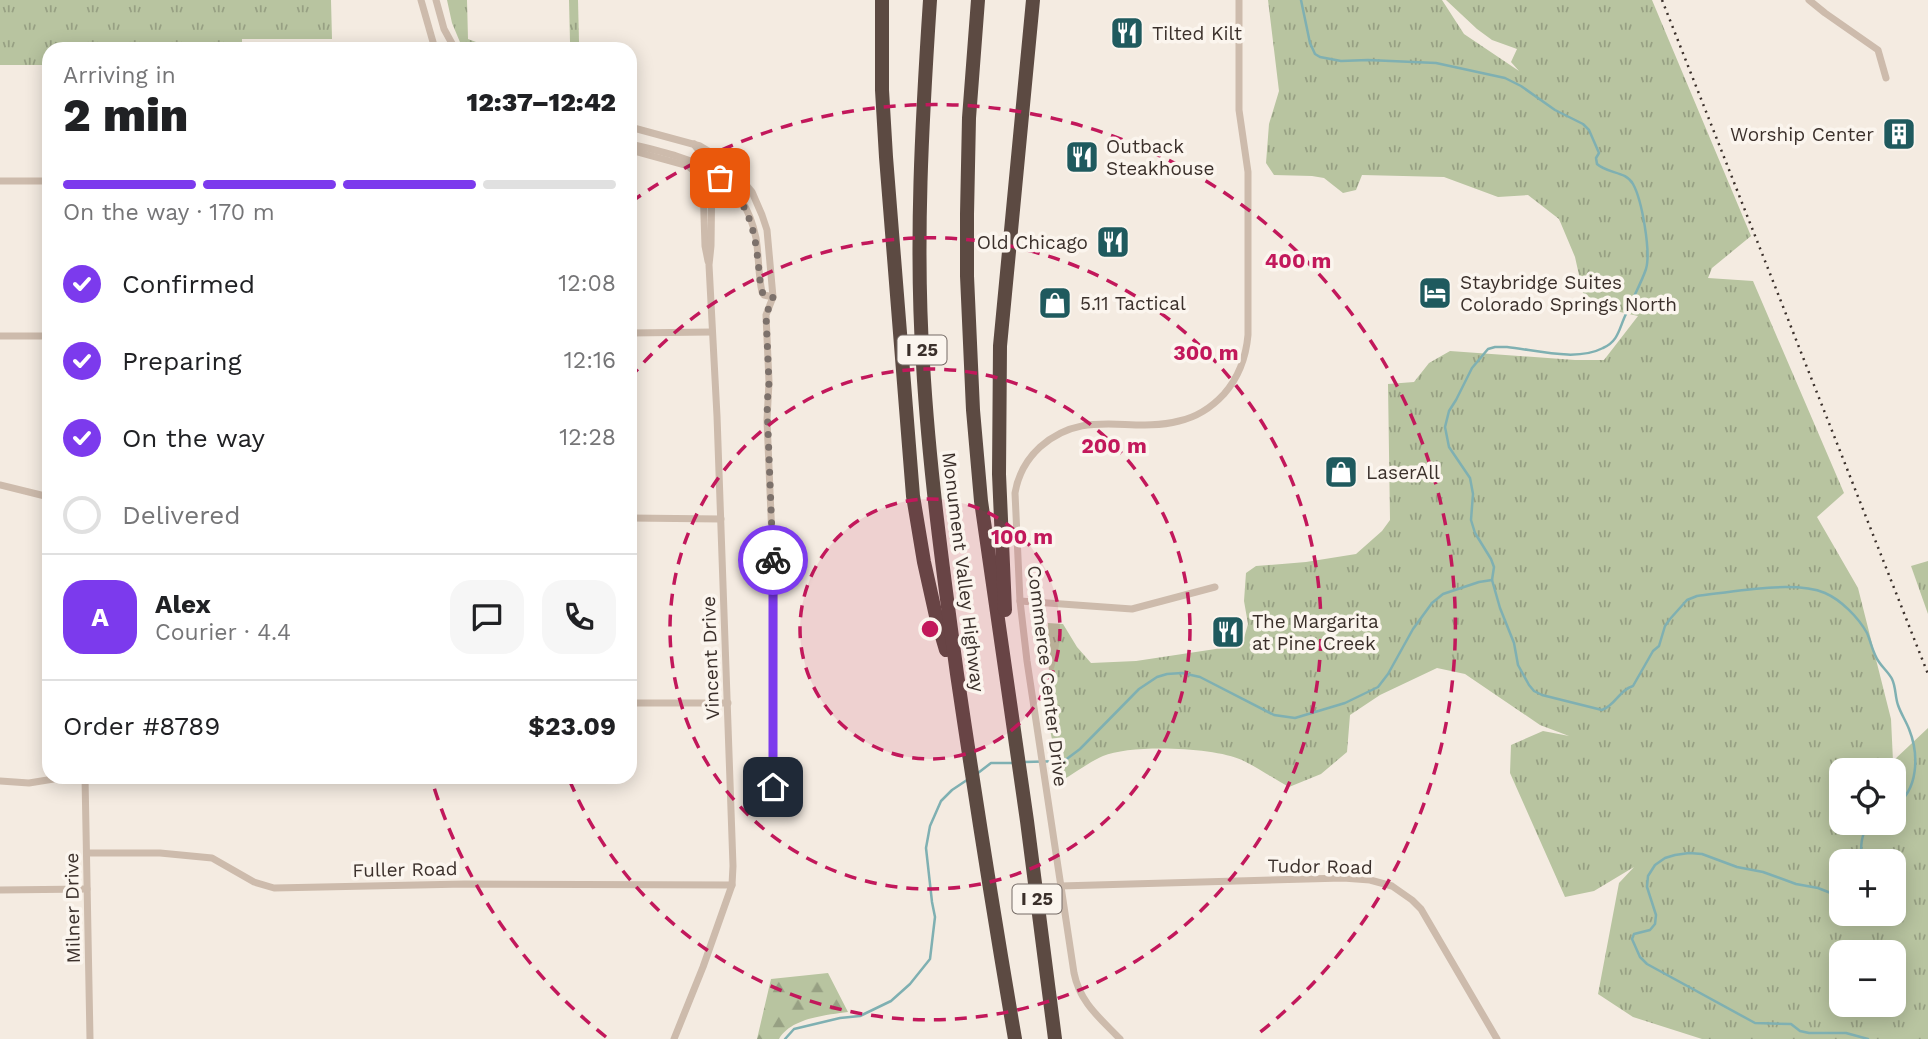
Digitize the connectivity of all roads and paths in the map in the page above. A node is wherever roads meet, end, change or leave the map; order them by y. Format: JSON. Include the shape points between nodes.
{"nodes":[{"id":1,"x":421,"y":0,"type":"edge"},
{"id":2,"x":436,"y":0,"type":"edge"},
{"id":3,"x":882,"y":0,"type":"edge"},
{"id":4,"x":930,"y":0,"type":"edge"},
{"id":5,"x":978,"y":0,"type":"edge"},
{"id":6,"x":1239,"y":0,"type":"edge"},
{"id":7,"x":1809,"y":0,"type":"edge"},
{"id":8,"x":1033,"y":2,"type":"edge"},
{"id":9,"x":433,"y":42,"type":"edge"},
{"id":10,"x":451,"y":42,"type":"edge"},
{"id":11,"x":1886,"y":78,"type":"dead end"},
{"id":12,"x":637,"y":129,"type":"edge"},
{"id":13,"x":694,"y":144,"type":"junction"},
{"id":14,"x":637,"y":146,"type":"edge"},
{"id":15,"x":637,"y":152,"type":"edge"},
{"id":16,"x":712,"y":172,"type":"junction"},
{"id":17,"x":0,"y":181,"type":"edge"},
{"id":18,"x":42,"y":181,"type":"edge"},
{"id":19,"x":709,"y":265,"type":"junction"},
{"id":20,"x":773,"y":297,"type":"junction"},
{"id":21,"x":712,"y":332,"type":"junction"},
{"id":22,"x":637,"y":333,"type":"edge"},
{"id":23,"x":42,"y":336,"type":"edge"},
{"id":24,"x":0,"y":337,"type":"edge"},
{"id":25,"x":0,"y":485,"type":"edge"},
{"id":26,"x":42,"y":495,"type":"edge"},
{"id":27,"x":637,"y":518,"type":"edge"},
{"id":28,"x":721,"y":519,"type":"junction"},
{"id":29,"x":1215,"y":587,"type":"dead end"},
{"id":30,"x":1020,"y":601,"type":"junction"},
{"id":31,"x":1008,"y":685,"type":"junction"},
{"id":32,"x":961,"y":698,"type":"junction"},
{"id":33,"x":637,"y":703,"type":"edge"},
{"id":34,"x":728,"y":703,"type":"junction"},
{"id":35,"x":0,"y":781,"type":"edge"},
{"id":36,"x":42,"y":781,"type":"edge"},
{"id":37,"x":85,"y":784,"type":"edge"},
{"id":38,"x":773,"y":787,"type":"dead end"},
{"id":39,"x":87,"y":853,"type":"junction"},
{"id":40,"x":732,"y":885,"type":"junction"},
{"id":41,"x":1060,"y":886,"type":"junction"},
{"id":42,"x":87,"y":889,"type":"junction"},
{"id":43,"x":0,"y":890,"type":"edge"},
{"id":44,"x":90,"y":1039,"type":"edge"},
{"id":45,"x":674,"y":1039,"type":"edge"},
{"id":46,"x":1015,"y":1039,"type":"edge"},
{"id":47,"x":1055,"y":1039,"type":"edge"},
{"id":48,"x":1120,"y":1039,"type":"edge"},
{"id":49,"x":1497,"y":1039,"type":"edge"}],
"edges":[{"from":1,"to":9,"type":"street"},
{"from":2,"to":10,"type":"street"},
{"from":3,"to":32,"type":"highway","via":[[886,158],[913,496],[923,562]]},
{"from":4,"to":32,"type":"highway","name":"Monument Valley Highway","number":"I 25","via":[[920,191],[923,362],[936,520]]},
{"from":5,"to":31,"type":"highway","name":"Monument Valley Highway","number":"I 25","via":[[969,118],[967,276],[981,501]]},
{"from":6,"to":30,"type":"street","name":"Commerce Center Drive","via":[[1239,110],[1248,172],[1248,335],[1243,363],[1222,396],[1192,417],[1161,424],[1088,424],[1059,434],[1038,449],[1023,468],[1015,493]]},
{"from":7,"to":11,"type":"street","via":[[1878,50]]},
{"from":8,"to":31,"type":"highway","via":[[1000,346],[999,474]]},
{"from":12,"to":13,"type":"street"},
{"from":13,"to":16,"type":"street","via":[[711,162]]},
{"from":13,"to":20,"type":"street","via":[[727,162],[752,192],[766,230]]},
{"from":14,"to":16,"type":"street","via":[[684,157]]},
{"from":15,"to":19,"type":"street","name":"Vincent Drive","via":[[688,166],[699,175]]},
{"from":16,"to":19,"type":"street","name":"Vincent Drive"},
{"from":16,"to":20,"type":"street","via":[[731,187],[744,207],[756,239],[761,290]]},
{"from":17,"to":18,"type":"street"},
{"from":19,"to":21,"type":"street","name":"Vincent Drive"},
{"from":20,"to":38,"type":"street","via":[[766,315],[774,586]]},
{"from":21,"to":22,"type":"street"},
{"from":21,"to":28,"type":"street","name":"Vincent Drive"},
{"from":23,"to":24,"type":"street"},
{"from":25,"to":26,"type":"street"},
{"from":27,"to":28,"type":"street"},
{"from":28,"to":34,"type":"street","name":"Vincent Drive"},
{"from":29,"to":30,"type":"street","via":[[1132,609]]},
{"from":30,"to":41,"type":"street","name":"Commerce Center Drive"},
{"from":31,"to":47,"type":"highway","name":"Monument Valley Highway","number":"I 25"},
{"from":32,"to":46,"type":"highway","name":"Monument Valley Highway","number":"I 25"},
{"from":33,"to":34,"type":"street"},
{"from":34,"to":40,"type":"street","name":"Vincent Drive"},
{"from":35,"to":36,"type":"street"},
{"from":37,"to":39,"type":"street","name":"Milner Drive"},
{"from":39,"to":40,"type":"street","name":"Fuller Road","via":[[212,858],[274,888]]},
{"from":39,"to":42,"type":"street","name":"Milner Drive"},
{"from":40,"to":45,"type":"street","name":"Vincent Drive"},
{"from":41,"to":48,"type":"street","name":"Commerce Center Drive","via":[[1078,989]]},
{"from":41,"to":49,"type":"street","name":"Tudor Road","via":[[1343,878],[1382,883],[1402,892],[1421,909]]},
{"from":42,"to":43,"type":"street"},
{"from":42,"to":44,"type":"street","name":"Milner Drive"}]}
